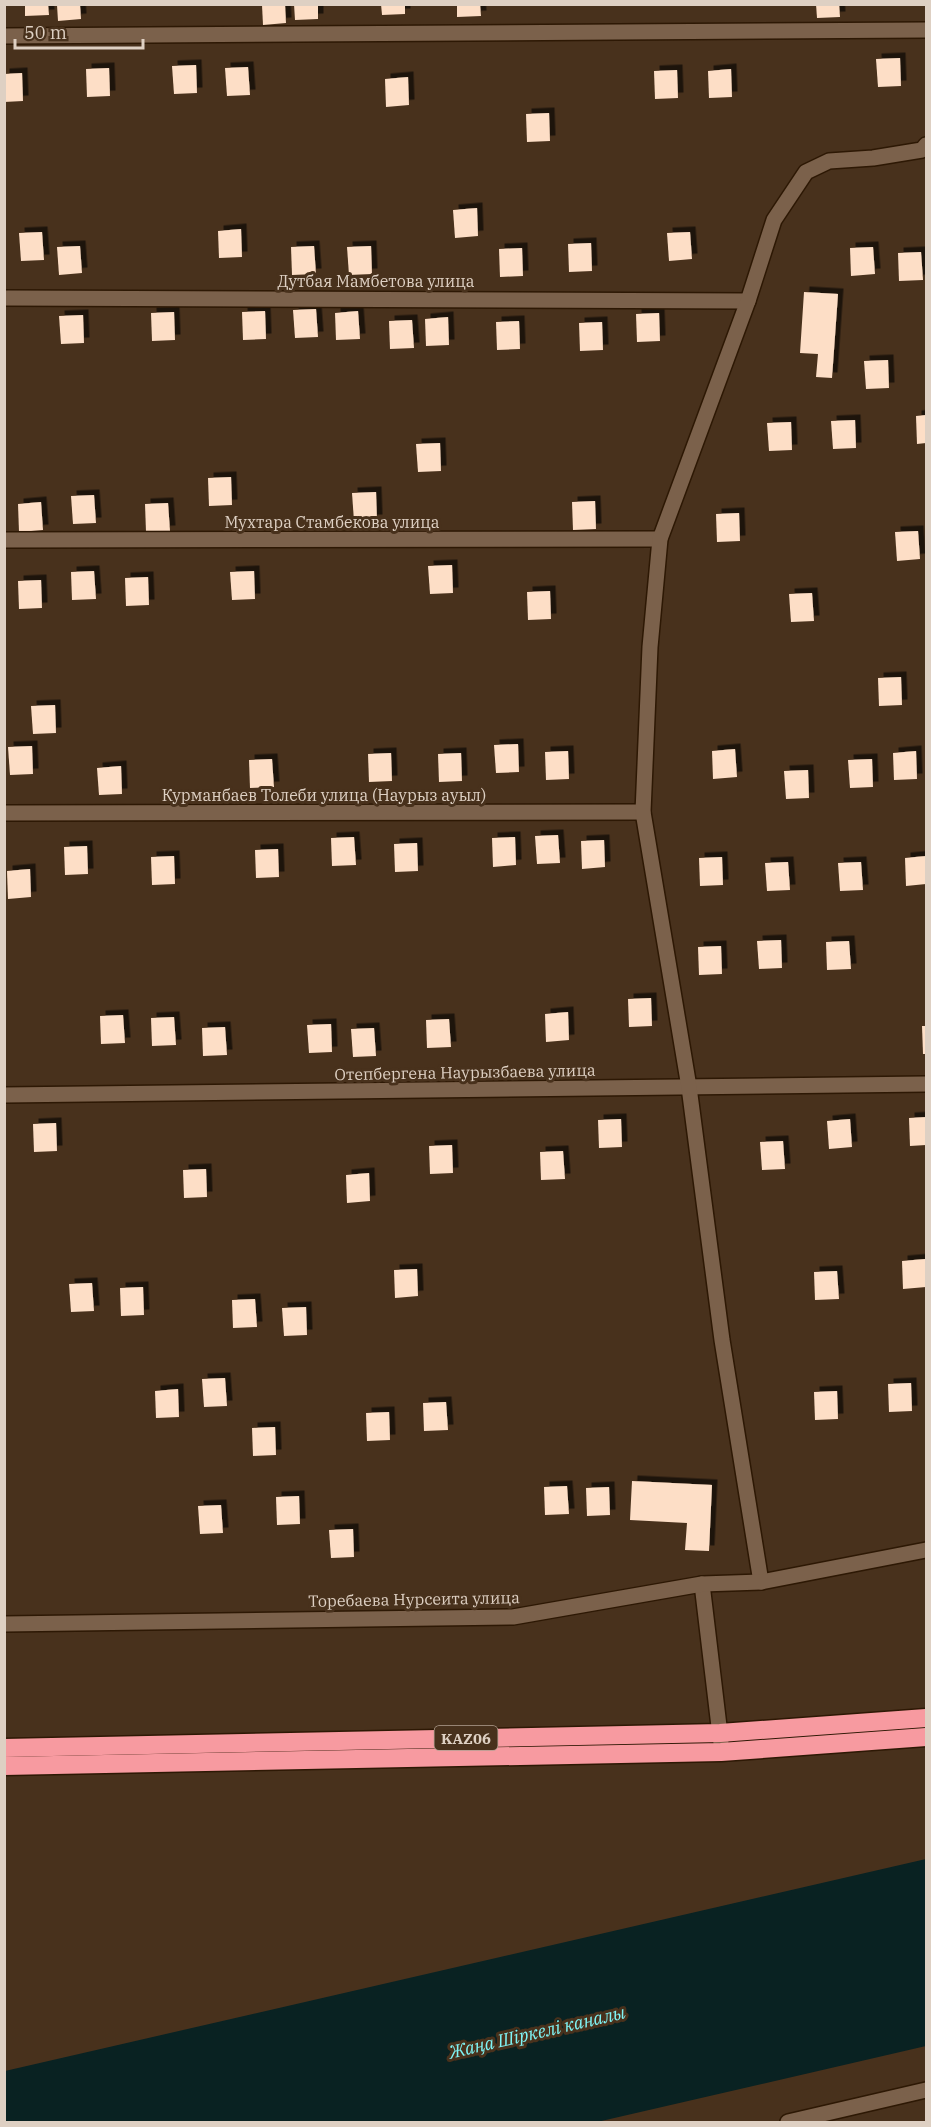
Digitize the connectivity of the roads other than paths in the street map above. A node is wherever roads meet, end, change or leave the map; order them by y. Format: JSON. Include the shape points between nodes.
{"nodes":[{"id":1,"x":927,"y":30,"type":"edge"},
{"id":2,"x":4,"y":36,"type":"edge"},
{"id":3,"x":927,"y":145,"type":"edge"},
{"id":4,"x":4,"y":298,"type":"edge"},
{"id":5,"x":748,"y":301,"type":"junction"},
{"id":6,"x":660,"y":539,"type":"junction"},
{"id":7,"x":4,"y":540,"type":"edge"},
{"id":8,"x":643,"y":812,"type":"junction"},
{"id":9,"x":4,"y":813,"type":"edge"},
{"id":10,"x":927,"y":1084,"type":"edge"},
{"id":11,"x":689,"y":1088,"type":"junction"},
{"id":12,"x":4,"y":1095,"type":"edge"},
{"id":13,"x":927,"y":1550,"type":"edge"},
{"id":14,"x":761,"y":1582,"type":"junction"},
{"id":15,"x":702,"y":1584,"type":"junction"},
{"id":16,"x":4,"y":1624,"type":"edge"},
{"id":17,"x":927,"y":1718,"type":"edge"},
{"id":18,"x":720,"y":1733,"type":"junction"},
{"id":19,"x":927,"y":1737,"type":"edge"},
{"id":20,"x":4,"y":1748,"type":"edge"},
{"id":21,"x":721,"y":1752,"type":"junction"},
{"id":22,"x":4,"y":1766,"type":"edge"},
{"id":23,"x":927,"y":2090,"type":"edge"},
{"id":24,"x":788,"y":2122,"type":"edge"}],
"edges":[{"from":1,"to":2,"type":"street"},
{"from":3,"to":5,"type":"street","via":[[922,150],[829,161],[806,172],[774,220]]},
{"from":4,"to":5,"type":"street","name":"Дутбая Мамбетова улица"},
{"from":5,"to":6,"type":"street"},
{"from":6,"to":7,"type":"street","name":"Мухтара Стамбекова улица"},
{"from":6,"to":8,"type":"street","via":[[650,647]]},
{"from":8,"to":9,"type":"street","name":"Курманбаев Толеби улица (Наурыз ауыл)"},
{"from":8,"to":11,"type":"street"},
{"from":10,"to":11,"type":"street","name":"Отепбергена Наурызбаева улица"},
{"from":11,"to":12,"type":"street","name":"Отепбергена Наурызбаева улица"},
{"from":11,"to":14,"type":"street","via":[[722,1340]]},
{"from":13,"to":14,"type":"street","name":"Торебаева Нурсеита улица"},
{"from":14,"to":15,"type":"street","name":"Торебаева Нурсеита улица"},
{"from":15,"to":16,"type":"street","name":"Торебаева Нурсеита улица","via":[[513,1617]]},
{"from":15,"to":18,"type":"street"},
{"from":17,"to":18,"type":"highway","number":"KАZ06"},
{"from":18,"to":20,"type":"highway","number":"KАZ06"},
{"from":18,"to":21,"type":"street"},
{"from":19,"to":21,"type":"highway","number":"KАZ06"},
{"from":21,"to":22,"type":"highway","number":"KАZ06"},
{"from":23,"to":24,"type":"street"}]}
